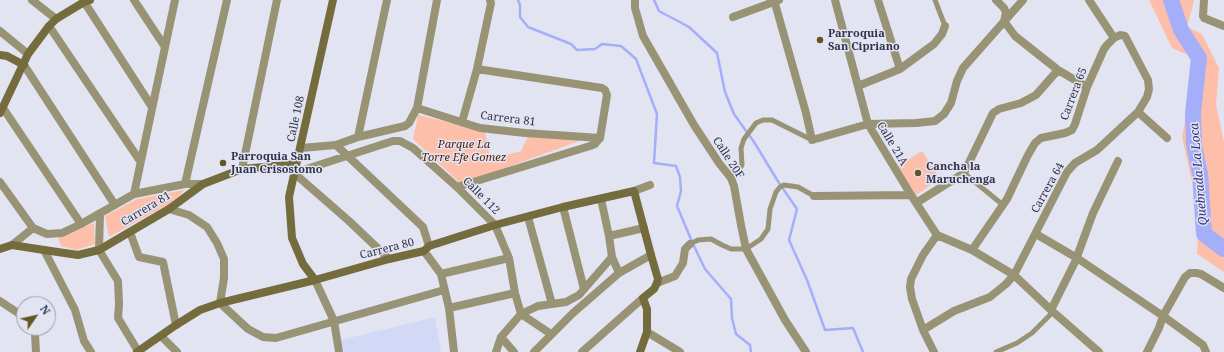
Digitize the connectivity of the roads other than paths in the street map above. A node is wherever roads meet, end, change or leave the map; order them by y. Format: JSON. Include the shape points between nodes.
{"nodes":[{"id":1,"x":32,"y":0,"type":"edge"},
{"id":2,"x":134,"y":0,"type":"edge"},
{"id":3,"x":174,"y":0,"type":"edge"},
{"id":4,"x":228,"y":0,"type":"edge"},
{"id":5,"x":277,"y":0,"type":"edge"},
{"id":6,"x":333,"y":0,"type":"edge"},
{"id":7,"x":387,"y":0,"type":"edge"},
{"id":8,"x":437,"y":0,"type":"edge"},
{"id":9,"x":490,"y":0,"type":"edge"},
{"id":10,"x":635,"y":0,"type":"edge"},
{"id":11,"x":776,"y":0,"type":"edge"},
{"id":12,"x":835,"y":0,"type":"edge"},
{"id":13,"x":878,"y":0,"type":"edge"},
{"id":14,"x":935,"y":0,"type":"edge"},
{"id":15,"x":996,"y":0,"type":"edge"},
{"id":16,"x":1023,"y":0,"type":"edge"},
{"id":17,"x":1089,"y":0,"type":"edge"},
{"id":18,"x":1204,"y":0,"type":"edge"},
{"id":19,"x":86,"y":1,"type":"edge"},
{"id":20,"x":733,"y":17,"type":"dead end"},
{"id":21,"x":56,"y":19,"type":"junction"},
{"id":22,"x":1004,"y":21,"type":"junction"},
{"id":23,"x":49,"y":26,"type":"junction"},
{"id":24,"x":945,"y":26,"type":"joint"},
{"id":25,"x":1224,"y":26,"type":"edge"},
{"id":26,"x":0,"y":31,"type":"edge"},
{"id":27,"x":1114,"y":38,"type":"junction"},
{"id":28,"x":165,"y":47,"type":"junction"},
{"id":29,"x":28,"y":54,"type":"junction"},
{"id":30,"x":0,"y":55,"type":"edge"},
{"id":31,"x":24,"y":65,"type":"junction"},
{"id":32,"x":477,"y":68,"type":"junction"},
{"id":33,"x":900,"y":69,"type":"junction"},
{"id":34,"x":1058,"y":70,"type":"junction"},
{"id":35,"x":858,"y":86,"type":"junction"},
{"id":36,"x":1087,"y":87,"type":"junction"},
{"id":37,"x":152,"y":107,"type":"junction"},
{"id":38,"x":417,"y":108,"type":"junction"},
{"id":39,"x":1,"y":111,"type":"edge"},
{"id":40,"x":1138,"y":112,"type":"junction"},
{"id":41,"x":462,"y":122,"type":"junction"},
{"id":42,"x":868,"y":124,"type":"junction"},
{"id":43,"x":358,"y":137,"type":"junction"},
{"id":44,"x":600,"y":138,"type":"junction"},
{"id":45,"x":1167,"y":138,"type":"dead end"},
{"id":46,"x":812,"y":140,"type":"junction"},
{"id":47,"x":336,"y":145,"type":"junction"},
{"id":48,"x":301,"y":148,"type":"junction"},
{"id":49,"x":349,"y":156,"type":"junction"},
{"id":50,"x":140,"y":161,"type":"junction"},
{"id":51,"x":1118,"y":161,"type":"dead end"},
{"id":52,"x":242,"y":169,"type":"junction"},
{"id":53,"x":295,"y":169,"type":"junction"},
{"id":54,"x":964,"y":173,"type":"junction"},
{"id":55,"x":731,"y":178,"type":"junction"},
{"id":56,"x":0,"y":182,"type":"edge"},
{"id":57,"x":185,"y":184,"type":"junction"},
{"id":58,"x":203,"y":184,"type":"junction"},
{"id":59,"x":650,"y":185,"type":"dead end"},
{"id":60,"x":457,"y":187,"type":"junction"},
{"id":61,"x":634,"y":191,"type":"junction"},
{"id":62,"x":134,"y":194,"type":"junction"},
{"id":63,"x":911,"y":195,"type":"junction"},
{"id":64,"x":814,"y":196,"type":"joint"},
{"id":65,"x":601,"y":199,"type":"junction"},
{"id":66,"x":916,"y":203,"type":"junction"},
{"id":67,"x":115,"y":205,"type":"junction"},
{"id":68,"x":1003,"y":205,"type":"junction"},
{"id":69,"x":564,"y":207,"type":"junction"},
{"id":70,"x":169,"y":209,"type":"junction"},
{"id":71,"x":100,"y":214,"type":"junction"},
{"id":72,"x":528,"y":217,"type":"junction"},
{"id":73,"x":81,"y":224,"type":"junction"},
{"id":74,"x":495,"y":225,"type":"junction"},
{"id":75,"x":33,"y":228,"type":"junction"},
{"id":76,"x":644,"y":228,"type":"junction"},
{"id":77,"x":130,"y":232,"type":"junction"},
{"id":78,"x":937,"y":234,"type":"junction"},
{"id":79,"x":1036,"y":234,"type":"junction"},
{"id":80,"x":609,"y":236,"type":"junction"},
{"id":81,"x":12,"y":244,"type":"junction"},
{"id":82,"x":690,"y":244,"type":"joint"},
{"id":83,"x":426,"y":248,"type":"junction"},
{"id":84,"x":0,"y":249,"type":"edge"},
{"id":85,"x":746,"y":249,"type":"junction"},
{"id":86,"x":44,"y":250,"type":"junction"},
{"id":87,"x":98,"y":250,"type":"junction"},
{"id":88,"x":972,"y":250,"type":"junction"},
{"id":89,"x":651,"y":255,"type":"junction"},
{"id":90,"x":612,"y":257,"type":"junction"},
{"id":91,"x":509,"y":258,"type":"junction"},
{"id":92,"x":1077,"y":258,"type":"junction"},
{"id":93,"x":389,"y":259,"type":"junction"},
{"id":94,"x":619,"y":273,"type":"junction"},
{"id":95,"x":441,"y":274,"type":"junction"},
{"id":96,"x":1014,"y":276,"type":"junction"},
{"id":97,"x":315,"y":280,"type":"junction"},
{"id":98,"x":657,"y":284,"type":"junction"},
{"id":99,"x":1224,"y":288,"type":"edge"},
{"id":100,"x":584,"y":289,"type":"junction"},
{"id":101,"x":444,"y":290,"type":"junction"},
{"id":102,"x":515,"y":293,"type":"junction"},
{"id":103,"x":644,"y":298,"type":"junction"},
{"id":104,"x":0,"y":301,"type":"edge"},
{"id":105,"x":220,"y":303,"type":"junction"},
{"id":106,"x":552,"y":304,"type":"junction"},
{"id":107,"x":449,"y":308,"type":"junction"},
{"id":108,"x":1051,"y":310,"type":"junction"},
{"id":109,"x":16,"y":312,"type":"edge"},
{"id":110,"x":521,"y":314,"type":"junction"},
{"id":111,"x":1163,"y":316,"type":"junction"},
{"id":112,"x":334,"y":321,"type":"junction"},
{"id":113,"x":176,"y":324,"type":"junction"},
{"id":114,"x":923,"y":330,"type":"junction"},
{"id":115,"x":647,"y":332,"type":"junction"},
{"id":116,"x":551,"y":334,"type":"junction"},
{"id":117,"x":35,"y":336,"type":"edge"},
{"id":118,"x":161,"y":336,"type":"junction"},
{"id":119,"x":501,"y":337,"type":"junction"},
{"id":120,"x":1205,"y":350,"type":"edge"},
{"id":121,"x":36,"y":352,"type":"edge"},
{"id":122,"x":91,"y":352,"type":"edge"},
{"id":123,"x":137,"y":352,"type":"edge"},
{"id":124,"x":177,"y":352,"type":"edge"},
{"id":125,"x":339,"y":352,"type":"edge"},
{"id":126,"x":454,"y":352,"type":"edge"},
{"id":127,"x":496,"y":352,"type":"edge"},
{"id":128,"x":514,"y":352,"type":"edge"},
{"id":129,"x":534,"y":352,"type":"edge"},
{"id":130,"x":582,"y":352,"type":"edge"},
{"id":131,"x":640,"y":352,"type":"edge"},
{"id":132,"x":680,"y":352,"type":"edge"},
{"id":133,"x":806,"y":352,"type":"edge"},
{"id":134,"x":934,"y":352,"type":"edge"},
{"id":135,"x":996,"y":352,"type":"edge"},
{"id":136,"x":1099,"y":352,"type":"edge"},
{"id":137,"x":1147,"y":352,"type":"edge"}],
"edges":[{"from":1,"to":21,"type":"street"},
{"from":2,"to":28,"type":"street"},
{"from":3,"to":28,"type":"street"},
{"from":4,"to":57,"type":"street"},
{"from":5,"to":52,"type":"street"},
{"from":6,"to":48,"type":"street","name":"Calle 108"},
{"from":7,"to":43,"type":"street"},
{"from":8,"to":38,"type":"street"},
{"from":9,"to":32,"type":"street"},
{"from":10,"to":55,"type":"street","name":"Calle 20F","via":[[643,36],[694,125]]},
{"from":11,"to":20,"type":"street"},
{"from":11,"to":46,"type":"street"},
{"from":12,"to":35,"type":"street","name":"Calle 21A"},
{"from":13,"to":33,"type":"street"},
{"from":14,"to":24,"type":"lane"},
{"from":15,"to":22,"type":"street","via":[[1006,13]]},
{"from":16,"to":22,"type":"street"},
{"from":17,"to":27,"type":"street"},
{"from":18,"to":25,"type":"street","via":[[1204,18]]},
{"from":19,"to":21,"type":"street"},
{"from":19,"to":37,"type":"street"},
{"from":21,"to":23,"type":"street"},
{"from":22,"to":34,"type":"street","via":[[1015,36]]},
{"from":22,"to":42,"type":"street","via":[[963,68],[951,103],[944,114],[935,121]]},
{"from":23,"to":29,"type":"street"},
{"from":23,"to":50,"type":"street"},
{"from":24,"to":33,"type":"street","via":[[934,44]]},
{"from":26,"to":29,"type":"street"},
{"from":27,"to":36,"type":"street","name":"Carrera 65","via":[[1104,49]]},
{"from":27,"to":40,"type":"street","name":"Carrera 64","via":[[1125,36],[1148,80],[1147,97]]},
{"from":28,"to":37,"type":"street"},
{"from":29,"to":31,"type":"street"},
{"from":30,"to":31,"type":"street"},
{"from":31,"to":39,"type":"street"},
{"from":31,"to":67,"type":"street"},
{"from":32,"to":41,"type":"street"},
{"from":32,"to":44,"type":"street","via":[[602,88],[607,95]]},
{"from":33,"to":35,"type":"street"},
{"from":34,"to":36,"type":"street"},
{"from":34,"to":54,"type":"street","via":[[1036,95],[993,113]]},
{"from":35,"to":42,"type":"street","name":"Calle 21A"},
{"from":36,"to":68,"type":"street","name":"Carrera 65","via":[[1072,130],[1041,138],[1035,143]]},
{"from":37,"to":50,"type":"street"},
{"from":38,"to":41,"type":"street","name":"Carrera 81"},
{"from":38,"to":43,"type":"street","via":[[405,126]]},
{"from":39,"to":73,"type":"street"},
{"from":40,"to":45,"type":"street"},
{"from":40,"to":79,"type":"street","name":"Carrera 64","via":[[1097,150],[1075,163],[1067,172]]},
{"from":41,"to":44,"type":"street","name":"Carrera 81","via":[[488,129]]},
{"from":42,"to":46,"type":"street"},
{"from":42,"to":63,"type":"street","name":"Calle 21A"},
{"from":43,"to":47,"type":"street"},
{"from":44,"to":60,"type":"street","via":[[590,146]]},
{"from":46,"to":55,"type":"lane","via":[[772,120],[756,123],[744,139],[741,148],[742,165]]},
{"from":47,"to":48,"type":"street"},
{"from":47,"to":49,"type":"street"},
{"from":48,"to":53,"type":"street","name":"Calle 108"},
{"from":49,"to":53,"type":"street","name":"Calle 112"},
{"from":49,"to":60,"type":"street","name":"Calle 112","via":[[400,141],[413,148]]},
{"from":49,"to":83,"type":"street","via":[[423,228]]},
{"from":50,"to":62,"type":"street"},
{"from":51,"to":92,"type":"street","via":[[1093,213]]},
{"from":52,"to":53,"type":"street","name":"Carrera 81"},
{"from":52,"to":58,"type":"street","name":"Carrera 81"},
{"from":53,"to":93,"type":"street"},
{"from":53,"to":97,"type":"street","name":"Calle 108","via":[[289,197],[292,238],[303,264]]},
{"from":54,"to":66,"type":"street"},
{"from":54,"to":68,"type":"lane"},
{"from":55,"to":85,"type":"street","name":"Calle 20F"},
{"from":56,"to":75,"type":"street"},
{"from":57,"to":58,"type":"street","name":"Carrera 81"},
{"from":57,"to":62,"type":"street","name":"Carrera 81"},
{"from":58,"to":70,"type":"street","name":"Carrera 81"},
{"from":59,"to":61,"type":"street","name":"Carrera 80"},
{"from":60,"to":74,"type":"street","name":"Calle 112"},
{"from":61,"to":65,"type":"street","name":"Carrera 80"},
{"from":61,"to":76,"type":"street"},
{"from":62,"to":67,"type":"street","name":"Carrera 81"},
{"from":63,"to":64,"type":"street"},
{"from":63,"to":66,"type":"street","name":"Calle 21A"},
{"from":64,"to":85,"type":"lane","via":[[798,187],[780,187],[770,209],[768,229],[761,239]]},
{"from":65,"to":69,"type":"street","name":"Carrera 80"},
{"from":65,"to":80,"type":"street"},
{"from":66,"to":78,"type":"street","name":"Calle 21A"},
{"from":67,"to":71,"type":"street","name":"Carrera 81"},
{"from":68,"to":88,"type":"street","name":"Carrera 65"},
{"from":69,"to":72,"type":"street","name":"Carrera 80"},
{"from":69,"to":100,"type":"street"},
{"from":70,"to":77,"type":"street","name":"Carrera 81"},
{"from":70,"to":105,"type":"street","via":[[189,215],[207,227],[217,242],[224,259]]},
{"from":71,"to":73,"type":"street","name":"Carrera 81"},
{"from":71,"to":87,"type":"street"},
{"from":72,"to":74,"type":"street","name":"Carrera 80"},
{"from":72,"to":106,"type":"street"},
{"from":73,"to":75,"type":"street","name":"Carrera 81","via":[[62,233],[47,234]]},
{"from":74,"to":83,"type":"street","name":"Carrera 80"},
{"from":74,"to":91,"type":"street","name":"Calle 112"},
{"from":75,"to":81,"type":"street"},
{"from":76,"to":80,"type":"street"},
{"from":76,"to":89,"type":"street"},
{"from":77,"to":87,"type":"street","name":"Carrera 81"},
{"from":77,"to":113,"type":"street","via":[[139,257],[163,262]]},
{"from":78,"to":88,"type":"street"},
{"from":78,"to":114,"type":"street","via":[[911,279],[912,299]]},
{"from":79,"to":92,"type":"street"},
{"from":79,"to":96,"type":"street","name":"Carrera 64"},
{"from":80,"to":90,"type":"street"},
{"from":81,"to":84,"type":"street"},
{"from":81,"to":86,"type":"street","name":"Carrera 81"},
{"from":82,"to":85,"type":"lane","via":[[698,240],[711,239],[731,249]]},
{"from":82,"to":98,"type":"street","via":[[685,249],[683,264],[675,276]]},
{"from":83,"to":93,"type":"street","name":"Carrera 80"},
{"from":83,"to":95,"type":"street"},
{"from":85,"to":133,"type":"street","name":"Calle 20F","via":[[784,320]]},
{"from":86,"to":87,"type":"street","name":"Carrera 81","via":[[78,255]]},
{"from":86,"to":122,"type":"street","via":[[75,310],[84,341]]},
{"from":87,"to":123,"type":"street","via":[[118,280],[118,318]]},
{"from":88,"to":96,"type":"street"},
{"from":89,"to":94,"type":"street"},
{"from":89,"to":98,"type":"street"},
{"from":90,"to":94,"type":"street"},
{"from":90,"to":100,"type":"street"},
{"from":91,"to":95,"type":"street"},
{"from":91,"to":102,"type":"street","name":"Calle 112"},
{"from":92,"to":108,"type":"street"},
{"from":92,"to":111,"type":"street"},
{"from":93,"to":97,"type":"street","name":"Carrera 80"},
{"from":94,"to":116,"type":"street"},
{"from":95,"to":101,"type":"street"},
{"from":96,"to":108,"type":"street"},
{"from":96,"to":114,"type":"street","name":"Carrera 64","via":[[990,297],[954,311]]},
{"from":97,"to":105,"type":"street","name":"Carrera 80"},
{"from":97,"to":112,"type":"street","name":"Calle 108"},
{"from":98,"to":103,"type":"street"},
{"from":99,"to":111,"type":"street","via":[[1201,274],[1190,273],[1185,277]]},
{"from":100,"to":106,"type":"street","via":[[566,302]]},
{"from":101,"to":107,"type":"street"},
{"from":101,"to":112,"type":"street"},
{"from":102,"to":107,"type":"street"},
{"from":102,"to":110,"type":"street","name":"Calle 112"},
{"from":103,"to":115,"type":"street","via":[[647,309]]},
{"from":103,"to":130,"type":"street"},
{"from":104,"to":109,"type":"street"},
{"from":105,"to":112,"type":"street","via":[[248,329],[263,337],[276,338]]},
{"from":105,"to":113,"type":"street","name":"Carrera 80","via":[[200,310]]},
{"from":106,"to":110,"type":"street","via":[[538,306]]},
{"from":107,"to":126,"type":"street"},
{"from":108,"to":135,"type":"lane","via":[[1050,315],[1032,333],[1018,343]]},
{"from":108,"to":136,"type":"street"},
{"from":110,"to":116,"type":"street"},
{"from":110,"to":119,"type":"street"},
{"from":111,"to":120,"type":"street","via":[[1203,345]]},
{"from":111,"to":137,"type":"street"},
{"from":112,"to":125,"type":"street","name":"Calle 108"},
{"from":113,"to":118,"type":"street","name":"Carrera 80"},
{"from":114,"to":134,"type":"street"},
{"from":115,"to":131,"type":"street"},
{"from":115,"to":132,"type":"street"},
{"from":116,"to":129,"type":"street"},
{"from":117,"to":121,"type":"street"},
{"from":118,"to":123,"type":"street","name":"Carrera 80"},
{"from":118,"to":124,"type":"street"},
{"from":119,"to":127,"type":"street"},
{"from":119,"to":128,"type":"street"}]}
